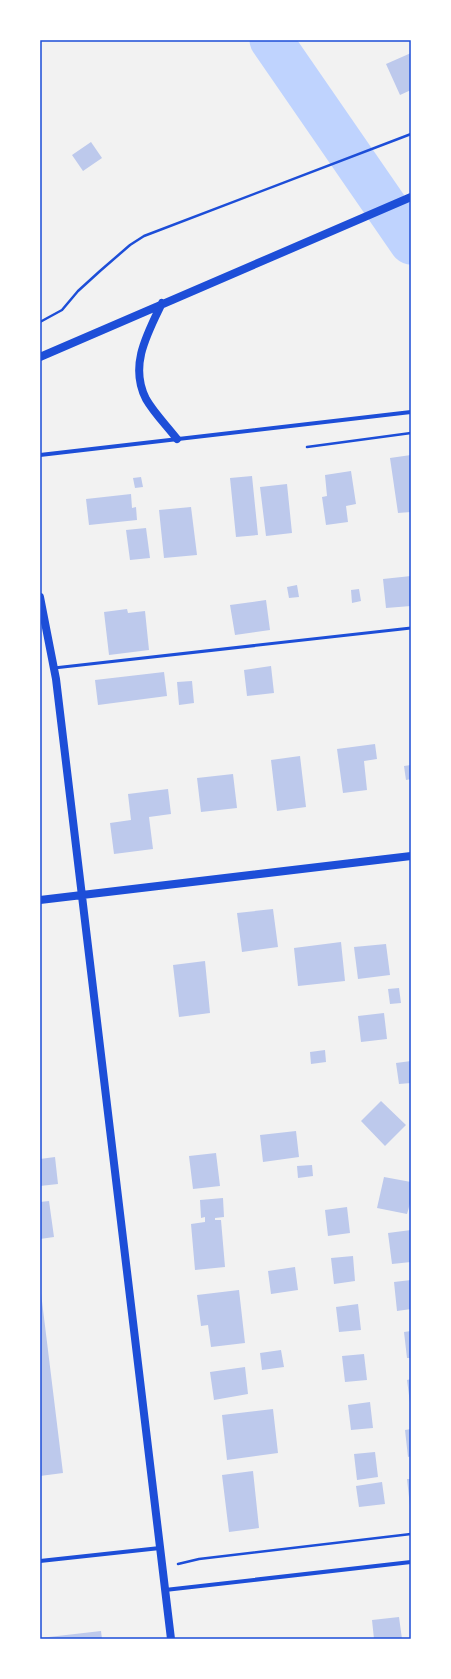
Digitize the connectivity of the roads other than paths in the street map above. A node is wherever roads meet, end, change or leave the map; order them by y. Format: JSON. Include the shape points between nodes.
{"nodes":[{"id":1,"x":411,"y":197,"type":"edge"},
{"id":2,"x":162,"y":304,"type":"junction"},
{"id":3,"x":40,"y":357,"type":"edge"},
{"id":4,"x":411,"y":412,"type":"edge"},
{"id":5,"x":177,"y":439,"type":"junction"},
{"id":6,"x":40,"y":455,"type":"edge"},
{"id":7,"x":40,"y":597,"type":"edge"},
{"id":8,"x":411,"y":628,"type":"edge"},
{"id":9,"x":54,"y":668,"type":"junction"},
{"id":10,"x":411,"y":856,"type":"edge"},
{"id":11,"x":82,"y":895,"type":"junction"},
{"id":12,"x":40,"y":900,"type":"edge"},
{"id":13,"x":160,"y":1548,"type":"junction"},
{"id":14,"x":40,"y":1562,"type":"edge"},
{"id":15,"x":411,"y":1562,"type":"edge"},
{"id":16,"x":165,"y":1590,"type":"junction"},
{"id":17,"x":171,"y":1639,"type":"edge"}],
"edges":[{"from":1,"to":2,"type":"main road"},
{"from":2,"to":3,"type":"main road"},
{"from":2,"to":5,"type":"main road","via":[[146,336],[138,371],[147,400]]},
{"from":4,"to":5,"type":"street"},
{"from":5,"to":6,"type":"street"},
{"from":7,"to":9,"type":"main road"},
{"from":8,"to":9,"type":"lane"},
{"from":9,"to":11,"type":"main road"},
{"from":10,"to":11,"type":"main road"},
{"from":11,"to":12,"type":"main road"},
{"from":11,"to":13,"type":"main road"},
{"from":13,"to":14,"type":"street"},
{"from":13,"to":16,"type":"main road"},
{"from":15,"to":16,"type":"street"},
{"from":16,"to":17,"type":"main road"}]}
